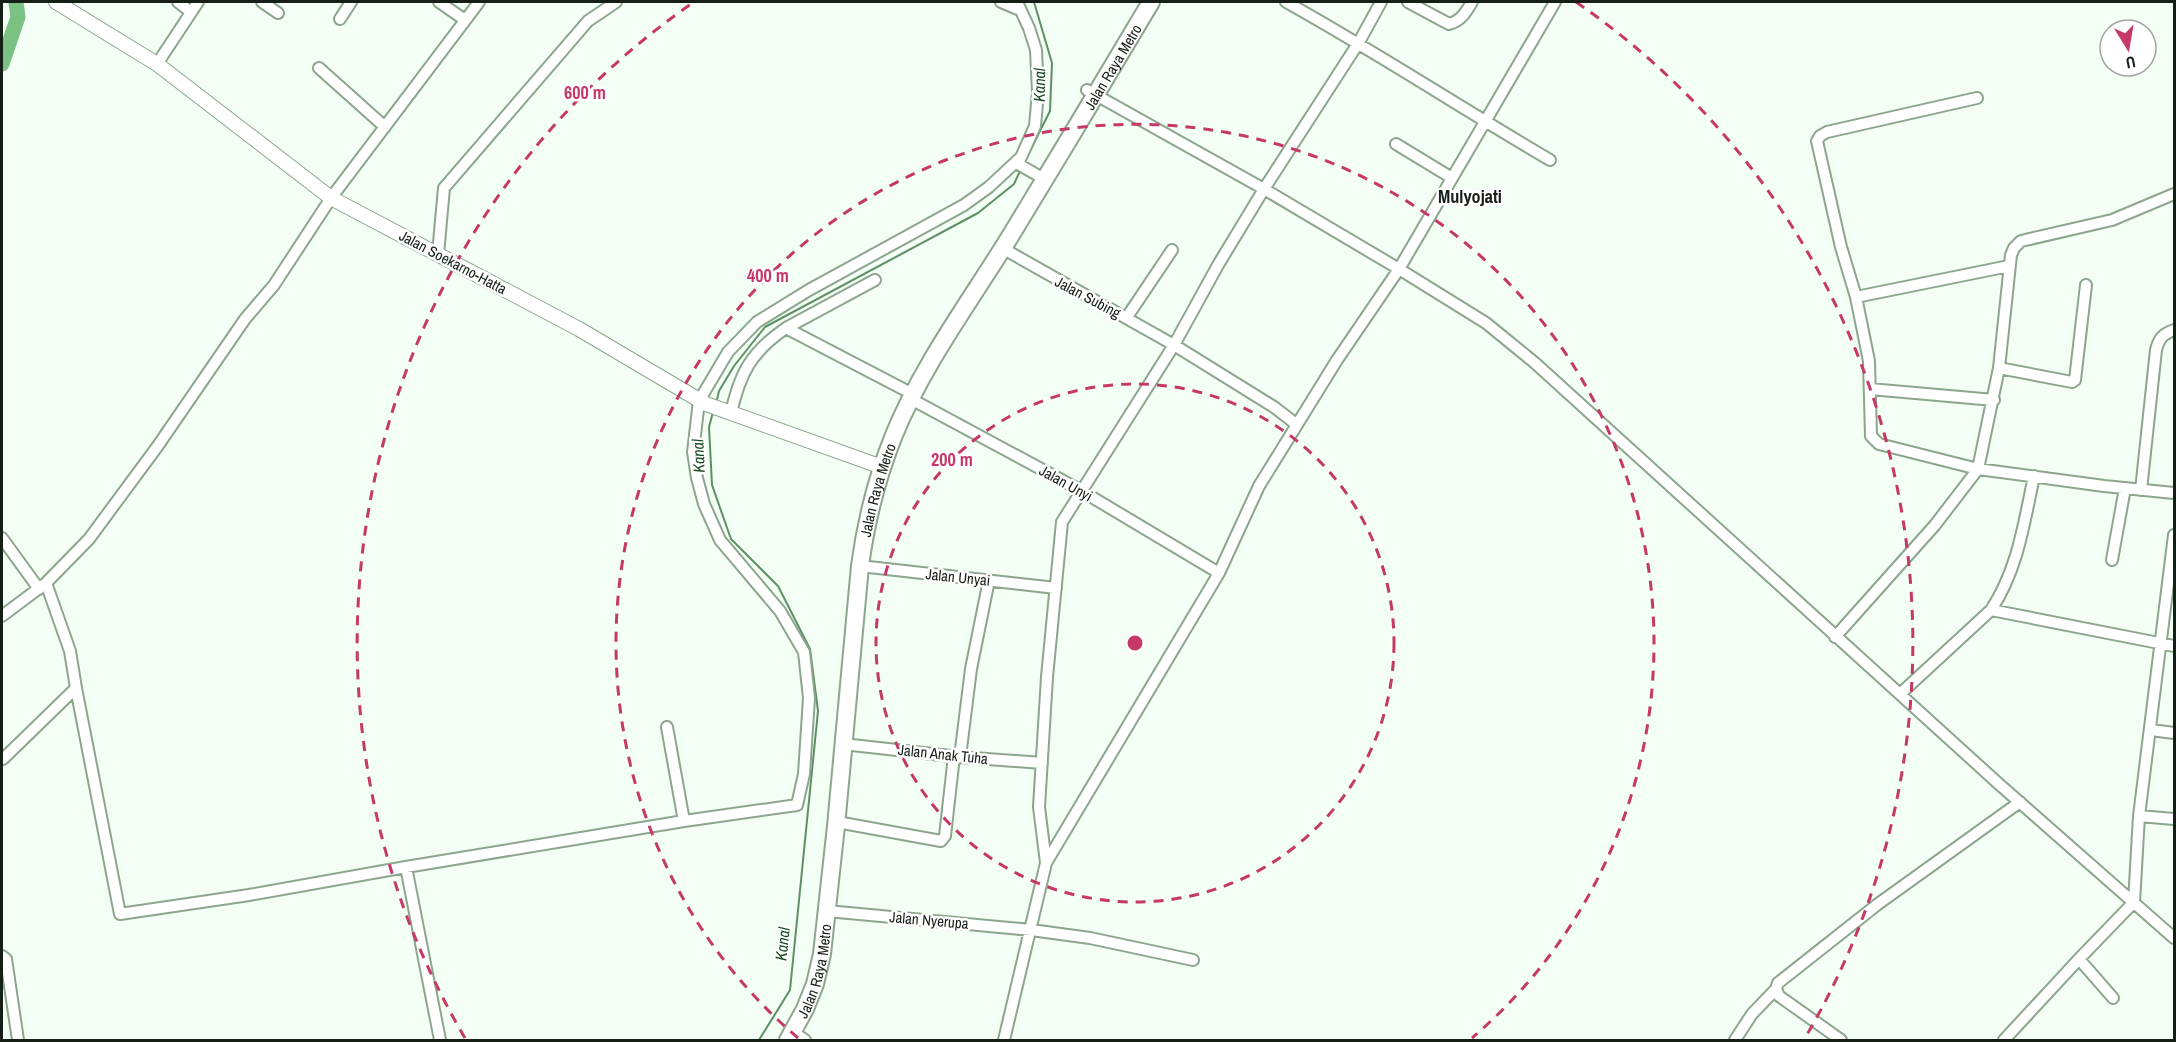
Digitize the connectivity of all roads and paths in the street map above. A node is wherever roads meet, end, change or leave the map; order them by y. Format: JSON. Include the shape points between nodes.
{"nodes":[{"id":1,"x":56,"y":2,"type":"edge"},
{"id":2,"x":178,"y":2,"type":"edge"},
{"id":3,"x":198,"y":2,"type":"edge"},
{"id":4,"x":262,"y":2,"type":"edge"},
{"id":5,"x":351,"y":2,"type":"edge"},
{"id":6,"x":439,"y":2,"type":"edge"},
{"id":7,"x":479,"y":2,"type":"edge"},
{"id":8,"x":616,"y":2,"type":"edge"},
{"id":9,"x":1001,"y":2,"type":"edge"},
{"id":10,"x":1138,"y":2,"type":"edge"},
{"id":11,"x":1151,"y":2,"type":"edge"},
{"id":12,"x":1286,"y":2,"type":"edge"},
{"id":13,"x":1381,"y":2,"type":"edge"},
{"id":14,"x":1408,"y":2,"type":"edge"},
{"id":15,"x":1472,"y":2,"type":"edge"},
{"id":16,"x":1555,"y":2,"type":"edge"},
{"id":17,"x":1019,"y":6,"type":"edge"},
{"id":18,"x":191,"y":12,"type":"junction"},
{"id":19,"x":278,"y":13,"type":"dead end"},
{"id":20,"x":340,"y":19,"type":"dead end"},
{"id":21,"x":465,"y":20,"type":"junction"},
{"id":22,"x":1359,"y":42,"type":"junction"},
{"id":23,"x":157,"y":64,"type":"junction"},
{"id":24,"x":319,"y":68,"type":"dead end"},
{"id":25,"x":1091,"y":92,"type":"junction"},
{"id":26,"x":1977,"y":98,"type":"dead end"},
{"id":27,"x":1486,"y":122,"type":"junction"},
{"id":28,"x":385,"y":127,"type":"junction"},
{"id":29,"x":1396,"y":144,"type":"dead end"},
{"id":30,"x":1550,"y":160,"type":"dead end"},
{"id":31,"x":1020,"y":162,"type":"junction"},
{"id":32,"x":1037,"y":175,"type":"junction"},
{"id":33,"x":1452,"y":178,"type":"junction"},
{"id":34,"x":1264,"y":189,"type":"junction"},
{"id":35,"x":2175,"y":194,"type":"edge"},
{"id":36,"x":331,"y":198,"type":"junction"},
{"id":37,"x":1002,"y":248,"type":"junction"},
{"id":38,"x":1172,"y":250,"type":"dead end"},
{"id":39,"x":438,"y":254,"type":"junction"},
{"id":40,"x":2009,"y":266,"type":"junction"},
{"id":41,"x":1399,"y":269,"type":"junction"},
{"id":42,"x":875,"y":280,"type":"dead end"},
{"id":43,"x":2086,"y":285,"type":"dead end"},
{"id":44,"x":1856,"y":297,"type":"junction"},
{"id":45,"x":1127,"y":317,"type":"junction"},
{"id":46,"x":786,"y":328,"type":"junction"},
{"id":47,"x":2175,"y":330,"type":"edge"},
{"id":48,"x":1174,"y":345,"type":"junction"},
{"id":49,"x":1999,"y":368,"type":"junction"},
{"id":50,"x":1870,"y":389,"type":"junction"},
{"id":51,"x":908,"y":395,"type":"junction"},
{"id":52,"x":1994,"y":400,"type":"junction"},
{"id":53,"x":703,"y":402,"type":"junction"},
{"id":54,"x":728,"y":412,"type":"junction"},
{"id":55,"x":1296,"y":424,"type":"junction"},
{"id":56,"x":878,"y":466,"type":"junction"},
{"id":57,"x":1978,"y":469,"type":"junction"},
{"id":58,"x":2034,"y":476,"type":"junction"},
{"id":59,"x":2125,"y":488,"type":"junction"},
{"id":60,"x":2140,"y":489,"type":"junction"},
{"id":61,"x":1080,"y":490,"type":"junction"},
{"id":62,"x":2175,"y":493,"type":"edge"},
{"id":63,"x":2175,"y":535,"type":"edge"},
{"id":64,"x":2,"y":537,"type":"edge"},
{"id":65,"x":2112,"y":560,"type":"dead end"},
{"id":66,"x":860,"y":566,"type":"junction"},
{"id":67,"x":1219,"y":573,"type":"junction"},
{"id":68,"x":989,"y":580,"type":"junction"},
{"id":69,"x":43,"y":586,"type":"junction"},
{"id":70,"x":1056,"y":588,"type":"junction"},
{"id":71,"x":1991,"y":610,"type":"junction"},
{"id":72,"x":2,"y":616,"type":"edge"},
{"id":73,"x":1835,"y":637,"type":"junction"},
{"id":74,"x":2162,"y":644,"type":"junction"},
{"id":75,"x":2175,"y":646,"type":"edge"},
{"id":76,"x":76,"y":688,"type":"junction"},
{"id":77,"x":1900,"y":694,"type":"junction"},
{"id":78,"x":667,"y":727,"type":"dead end"},
{"id":79,"x":2151,"y":730,"type":"junction"},
{"id":80,"x":2175,"y":733,"type":"edge"},
{"id":81,"x":843,"y":744,"type":"junction"},
{"id":82,"x":957,"y":757,"type":"junction"},
{"id":83,"x":2,"y":758,"type":"edge"},
{"id":84,"x":1042,"y":763,"type":"junction"},
{"id":85,"x":2020,"y":802,"type":"junction"},
{"id":86,"x":2139,"y":816,"type":"junction"},
{"id":87,"x":2175,"y":819,"type":"edge"},
{"id":88,"x":684,"y":821,"type":"junction"},
{"id":89,"x":837,"y":822,"type":"junction"},
{"id":90,"x":1046,"y":863,"type":"junction"},
{"id":91,"x":406,"y":867,"type":"junction"},
{"id":92,"x":2134,"y":902,"type":"junction"},
{"id":93,"x":827,"y":910,"type":"junction"},
{"id":94,"x":1031,"y":930,"type":"junction"},
{"id":95,"x":2175,"y":938,"type":"edge"},
{"id":96,"x":2,"y":956,"type":"edge"},
{"id":97,"x":2079,"y":959,"type":"junction"},
{"id":98,"x":1193,"y":960,"type":"dead end"},
{"id":99,"x":1776,"y":988,"type":"junction"},
{"id":100,"x":2113,"y":998,"type":"dead end"},
{"id":101,"x":791,"y":1038,"type":"edge"},
{"id":102,"x":18,"y":1041,"type":"edge"},
{"id":103,"x":440,"y":1041,"type":"edge"},
{"id":104,"x":1004,"y":1041,"type":"edge"},
{"id":105,"x":1735,"y":1041,"type":"edge"},
{"id":106,"x":1841,"y":1041,"type":"edge"},
{"id":107,"x":2004,"y":1041,"type":"edge"}],
"edges":[{"from":1,"to":23,"type":"main road","name":"Jalan Soekarno-Hatta"},
{"from":2,"to":18,"type":"street"},
{"from":3,"to":18,"type":"street"},
{"from":4,"to":19,"type":"street"},
{"from":5,"to":20,"type":"street"},
{"from":6,"to":21,"type":"street"},
{"from":7,"to":21,"type":"street"},
{"from":8,"to":39,"type":"street","via":[[588,21],[444,188]]},
{"from":9,"to":17,"type":"street"},
{"from":10,"to":25,"type":"highway"},
{"from":11,"to":25,"type":"highway","name":"Jalan Raya Metro"},
{"from":12,"to":22,"type":"street"},
{"from":13,"to":22,"type":"street"},
{"from":14,"to":15,"type":"street","via":[[1449,24],[1462,17]]},
{"from":16,"to":27,"type":"street"},
{"from":17,"to":31,"type":"street","via":[[1036,50],[1038,92],[1035,126]]},
{"from":18,"to":23,"type":"street"},
{"from":21,"to":28,"type":"street"},
{"from":22,"to":27,"type":"street"},
{"from":22,"to":34,"type":"street"},
{"from":23,"to":36,"type":"main road","name":"Jalan Soekarno-Hatta"},
{"from":24,"to":28,"type":"street"},
{"from":25,"to":32,"type":"highway"},
{"from":25,"to":34,"type":"street"},
{"from":25,"to":37,"type":"highway","name":"Jalan Raya Metro"},
{"from":26,"to":44,"type":"street","via":[[1827,132],[1818,138]]},
{"from":27,"to":30,"type":"street"},
{"from":27,"to":33,"type":"street"},
{"from":28,"to":36,"type":"street"},
{"from":29,"to":33,"type":"street"},
{"from":31,"to":32,"type":"street"},
{"from":31,"to":53,"type":"street","via":[[964,205],[757,322],[728,352]]},
{"from":32,"to":51,"type":"highway","via":[[960,298]]},
{"from":33,"to":41,"type":"street"},
{"from":34,"to":41,"type":"street"},
{"from":34,"to":48,"type":"street"},
{"from":35,"to":40,"type":"street","via":[[2112,220],[2021,241],[2014,248]]},
{"from":36,"to":39,"type":"main road","name":"Jalan Soekarno-Hatta"},
{"from":36,"to":69,"type":"street","via":[[273,285],[89,539]]},
{"from":37,"to":45,"type":"street","name":"Jalan Subing"},
{"from":37,"to":51,"type":"highway","name":"Jalan Raya Metro"},
{"from":38,"to":45,"type":"street"},
{"from":39,"to":53,"type":"main road","name":"Jalan Soekarno-Hatta","via":[[579,329]]},
{"from":40,"to":44,"type":"street"},
{"from":40,"to":49,"type":"street"},
{"from":41,"to":55,"type":"street"},
{"from":41,"to":73,"type":"street","via":[[1486,323],[1535,363]]},
{"from":42,"to":46,"type":"street"},
{"from":43,"to":49,"type":"street","via":[[2075,380]]},
{"from":44,"to":50,"type":"street","via":[[1869,361]]},
{"from":45,"to":48,"type":"street","name":"Jalan Subing"},
{"from":46,"to":51,"type":"street","name":"Jalan Unyi"},
{"from":46,"to":54,"type":"street","via":[[762,345],[738,384]]},
{"from":47,"to":60,"type":"street","via":[[2165,333],[2156,350]]},
{"from":48,"to":55,"type":"street","name":"Jalan Subing"},
{"from":48,"to":61,"type":"street"},
{"from":49,"to":52,"type":"street"},
{"from":50,"to":52,"type":"street"},
{"from":50,"to":57,"type":"street","via":[[1870,431],[1876,442]]},
{"from":51,"to":56,"type":"highway"},
{"from":51,"to":61,"type":"street","name":"Jalan Unyi"},
{"from":52,"to":57,"type":"street"},
{"from":53,"to":54,"type":"main road","name":"Jalan Soekarno-Hatta"},
{"from":53,"to":88,"type":"street","via":[[693,452],[704,504],[720,540],[780,611],[804,652],[809,698],[804,774],[797,805]]},
{"from":54,"to":56,"type":"main road","name":"Jalan Soekarno-Hatta"},
{"from":55,"to":67,"type":"street","via":[[1258,486]]},
{"from":56,"to":66,"type":"highway","name":"Jalan Raya Metro"},
{"from":56,"to":101,"type":"highway","via":[[856,534],[851,565],[832,744],[828,827],[812,956]]},
{"from":57,"to":58,"type":"street"},
{"from":57,"to":73,"type":"street","via":[[1935,525]]},
{"from":58,"to":59,"type":"street"},
{"from":58,"to":71,"type":"street","via":[[2015,565]]},
{"from":59,"to":60,"type":"street"},
{"from":59,"to":65,"type":"street"},
{"from":60,"to":62,"type":"street"},
{"from":61,"to":67,"type":"street","name":"Jalan Unyi"},
{"from":61,"to":70,"type":"street","via":[[1062,522]]},
{"from":63,"to":74,"type":"street"},
{"from":64,"to":69,"type":"street"},
{"from":66,"to":68,"type":"street","name":"Jalan Unyai"},
{"from":66,"to":81,"type":"highway","name":"Jalan Raya Metro"},
{"from":67,"to":90,"type":"street"},
{"from":68,"to":70,"type":"street","name":"Jalan Unyai"},
{"from":68,"to":82,"type":"street"},
{"from":69,"to":72,"type":"street"},
{"from":69,"to":76,"type":"street","via":[[70,651]]},
{"from":70,"to":84,"type":"street"},
{"from":71,"to":74,"type":"street"},
{"from":71,"to":77,"type":"street"},
{"from":73,"to":77,"type":"street"},
{"from":74,"to":75,"type":"street"},
{"from":74,"to":79,"type":"street"},
{"from":76,"to":83,"type":"street"},
{"from":76,"to":91,"type":"street","via":[[120,914],[249,896]]},
{"from":77,"to":85,"type":"street"},
{"from":78,"to":88,"type":"street"},
{"from":79,"to":80,"type":"street"},
{"from":79,"to":86,"type":"street"},
{"from":81,"to":82,"type":"street","name":"Jalan Anak Tuha"},
{"from":81,"to":89,"type":"highway","name":"Jalan Raya Metro"},
{"from":82,"to":84,"type":"street","name":"Jalan Anak Tuha"},
{"from":82,"to":89,"type":"street","via":[[941,841]]},
{"from":84,"to":90,"type":"street","via":[[1039,807]]},
{"from":85,"to":92,"type":"street"},
{"from":85,"to":99,"type":"street","via":[[1878,904]]},
{"from":86,"to":87,"type":"street"},
{"from":86,"to":92,"type":"street"},
{"from":88,"to":91,"type":"street"},
{"from":89,"to":93,"type":"highway","name":"Jalan Raya Metro"},
{"from":90,"to":94,"type":"street"},
{"from":91,"to":103,"type":"street"},
{"from":92,"to":95,"type":"street"},
{"from":92,"to":97,"type":"street"},
{"from":93,"to":94,"type":"street","name":"Jalan Nyerupa"},
{"from":93,"to":101,"type":"highway","name":"Jalan Raya Metro","via":[[814,984]]},
{"from":94,"to":98,"type":"street","name":"Jalan Nyerupa"},
{"from":94,"to":104,"type":"street"},
{"from":96,"to":102,"type":"street","via":[[6,959]]},
{"from":97,"to":100,"type":"street"},
{"from":97,"to":107,"type":"street"},
{"from":99,"to":105,"type":"street","via":[[1752,1014]]},
{"from":99,"to":106,"type":"street","via":[[1779,996]]}]}
